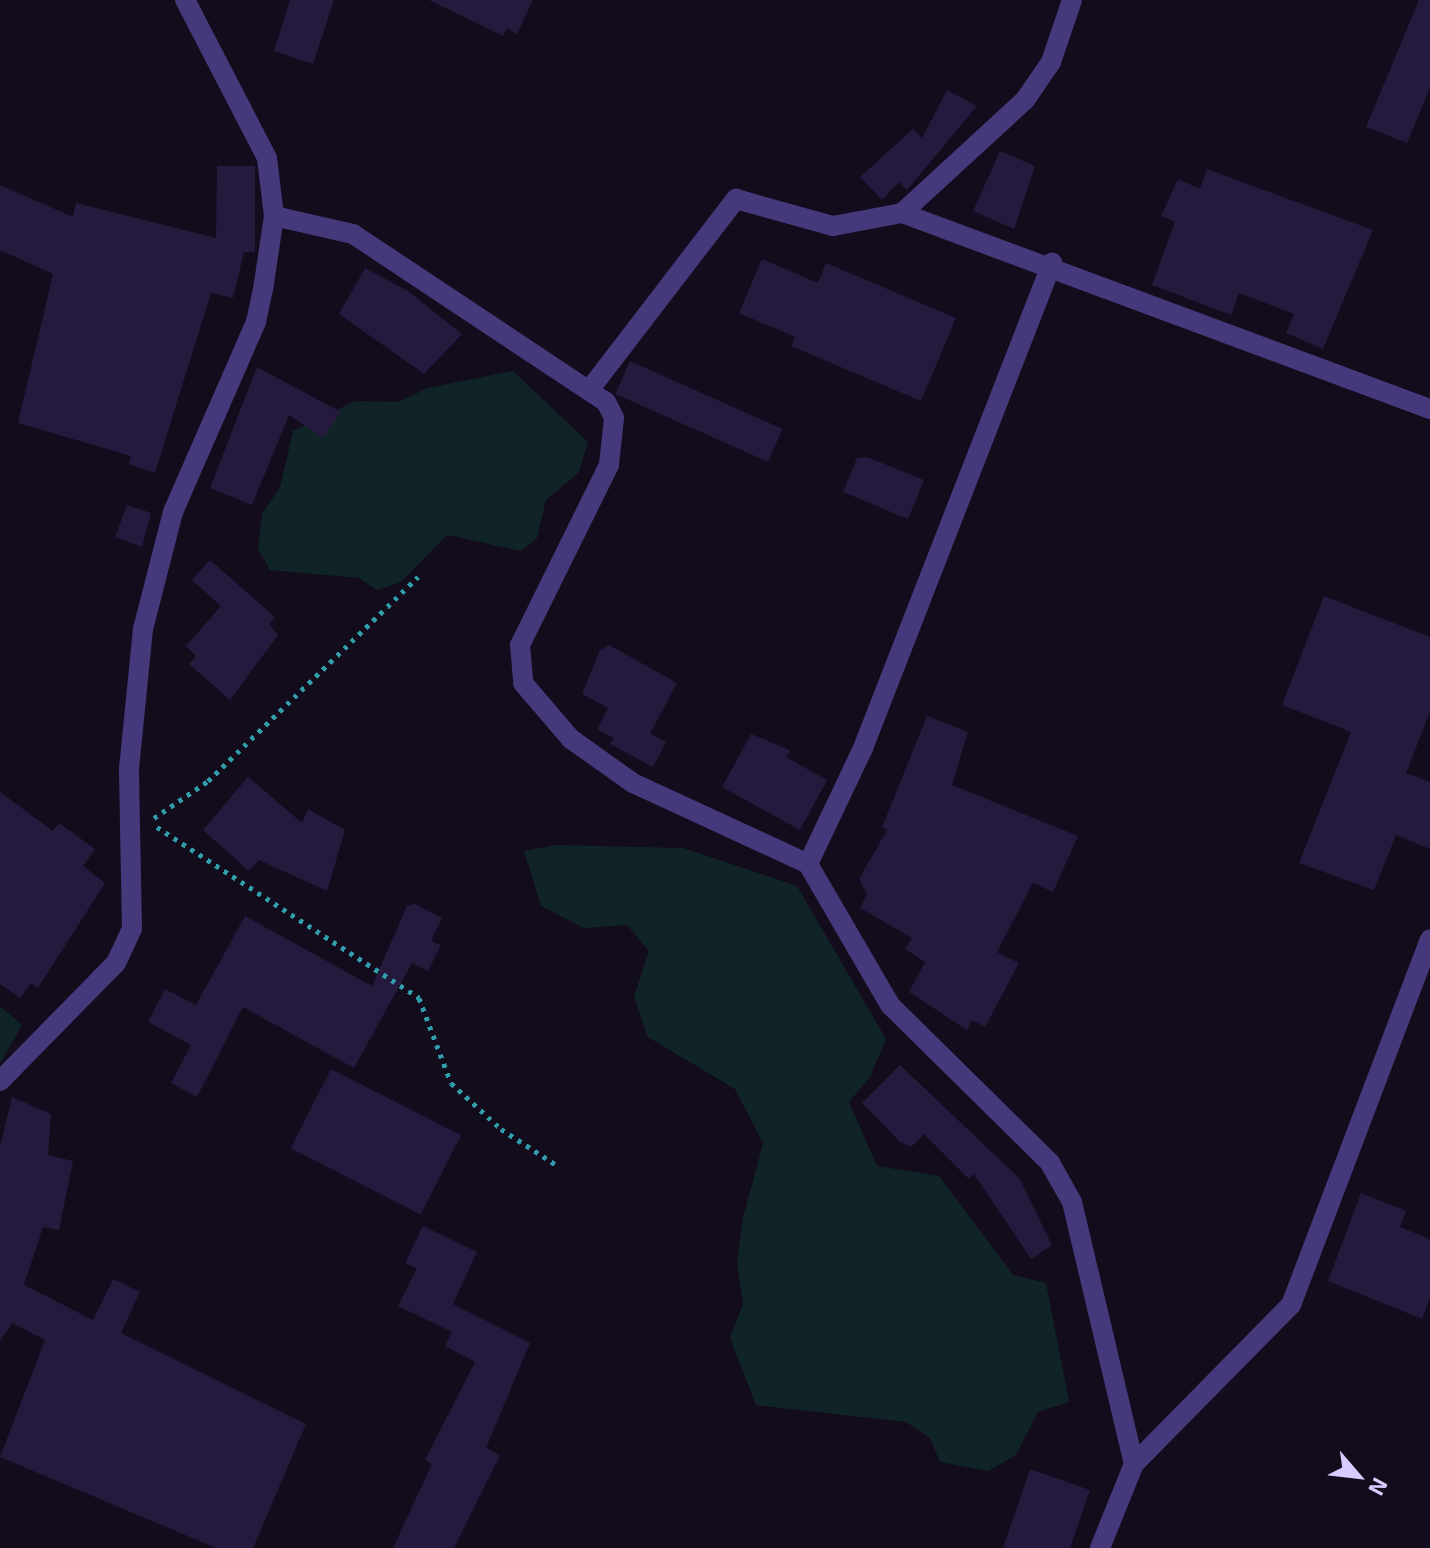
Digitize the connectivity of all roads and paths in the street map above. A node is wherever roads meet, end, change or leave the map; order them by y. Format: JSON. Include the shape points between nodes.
{"nodes":[{"id":1,"x":185,"y":0,"type":"edge"},
{"id":2,"x":1072,"y":0,"type":"edge"},
{"id":3,"x":902,"y":213,"type":"junction"},
{"id":4,"x":274,"y":216,"type":"junction"},
{"id":5,"x":1052,"y":263,"type":"junction"},
{"id":6,"x":590,"y":389,"type":"junction"},
{"id":7,"x":1430,"y":409,"type":"edge"},
{"id":8,"x":418,"y":577,"type":"dead end"},
{"id":9,"x":139,"y":818,"type":"junction"},
{"id":10,"x":808,"y":864,"type":"junction"},
{"id":11,"x":1430,"y":940,"type":"edge"},
{"id":12,"x":0,"y":1081,"type":"edge"},
{"id":13,"x":558,"y":1166,"type":"dead end"},
{"id":14,"x":1134,"y":1464,"type":"junction"},
{"id":15,"x":1100,"y":1548,"type":"edge"}],
"edges":[{"from":1,"to":4,"type":"street","via":[[257,127]]},
{"from":2,"to":3,"type":"street","via":[[1051,62],[1025,100]]},
{"from":3,"to":5,"type":"street"},
{"from":3,"to":6,"type":"street","via":[[833,226],[736,199]]},
{"from":4,"to":6,"type":"street","via":[[353,234]]},
{"from":4,"to":9,"type":"street","via":[[256,322],[159,551],[133,706]]},
{"from":5,"to":7,"type":"street"},
{"from":5,"to":10,"type":"street","via":[[863,748]]},
{"from":6,"to":10,"type":"street","via":[[614,418],[609,465],[520,645],[523,683],[571,739],[633,783]]},
{"from":8,"to":9,"type":"path","via":[[208,781]]},
{"from":9,"to":12,"type":"street","via":[[135,910],[116,963]]},
{"from":9,"to":13,"type":"path","via":[[419,998],[451,1083],[501,1129]]},
{"from":10,"to":14,"type":"street","via":[[890,1005],[1050,1163],[1072,1202]]},
{"from":11,"to":14,"type":"street","via":[[1291,1305]]},
{"from":14,"to":15,"type":"street"}]}
